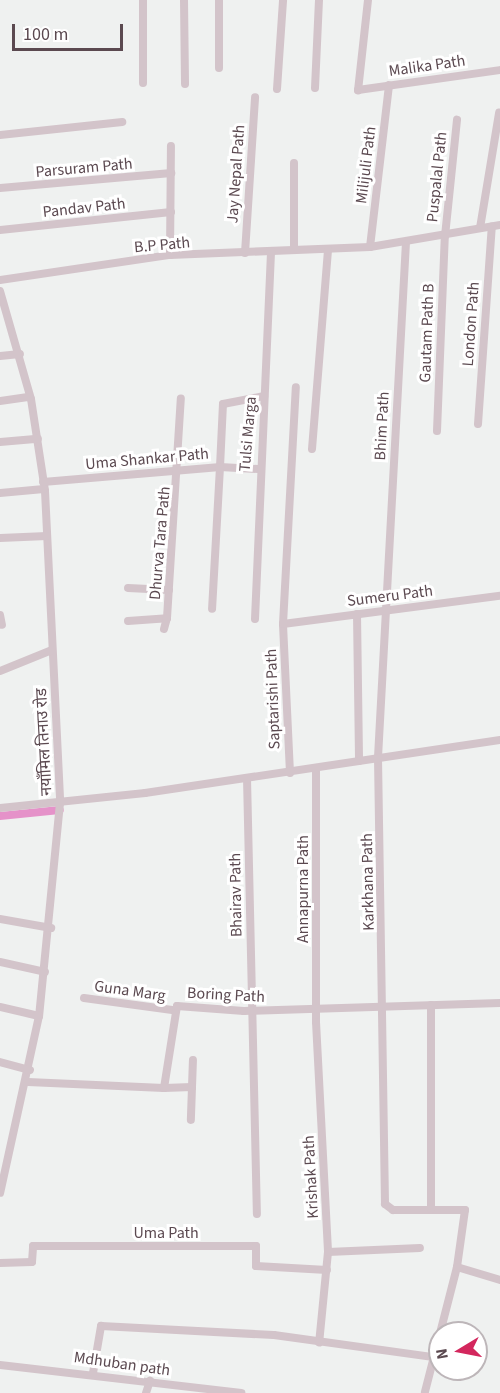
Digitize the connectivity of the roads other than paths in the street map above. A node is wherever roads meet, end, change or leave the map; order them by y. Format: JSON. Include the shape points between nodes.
{"nodes":[{"id":1,"x":143,"y":0,"type":"edge"},
{"id":2,"x":184,"y":0,"type":"edge"},
{"id":3,"x":219,"y":0,"type":"edge"},
{"id":4,"x":282,"y":0,"type":"edge"},
{"id":5,"x":319,"y":0,"type":"edge"},
{"id":6,"x":368,"y":0,"type":"edge"},
{"id":7,"x":219,"y":68,"type":"dead end"},
{"id":8,"x":500,"y":70,"type":"edge"},
{"id":9,"x":143,"y":83,"type":"dead end"},
{"id":10,"x":185,"y":84,"type":"dead end"},
{"id":11,"x":389,"y":85,"type":"junction"},
{"id":12,"x":315,"y":88,"type":"dead end"},
{"id":13,"x":277,"y":89,"type":"dead end"},
{"id":14,"x":255,"y":97,"type":"dead end"},
{"id":15,"x":499,"y":113,"type":"edge"},
{"id":16,"x":456,"y":120,"type":"dead end"},
{"id":17,"x":122,"y":122,"type":"dead end"},
{"id":18,"x":0,"y":135,"type":"edge"},
{"id":19,"x":171,"y":146,"type":"dead end"},
{"id":20,"x":294,"y":163,"type":"dead end"},
{"id":21,"x":171,"y":173,"type":"junction"},
{"id":22,"x":0,"y":188,"type":"edge"},
{"id":23,"x":171,"y":212,"type":"junction"},
{"id":24,"x":496,"y":225,"type":"edge"},
{"id":25,"x":480,"y":228,"type":"junction"},
{"id":26,"x":0,"y":230,"type":"edge"},
{"id":27,"x":445,"y":236,"type":"junction"},
{"id":28,"x":406,"y":242,"type":"junction"},
{"id":29,"x":370,"y":248,"type":"junction"},
{"id":30,"x":328,"y":249,"type":"junction"},
{"id":31,"x":294,"y":250,"type":"junction"},
{"id":32,"x":271,"y":251,"type":"junction"},
{"id":33,"x":245,"y":254,"type":"junction"},
{"id":34,"x":170,"y":255,"type":"junction"},
{"id":35,"x":0,"y":280,"type":"edge"},
{"id":36,"x":0,"y":291,"type":"edge"},
{"id":37,"x":2,"y":300,"type":"edge"},
{"id":38,"x":20,"y":354,"type":"junction"},
{"id":39,"x":0,"y":356,"type":"edge"},
{"id":40,"x":296,"y":387,"type":"dead end"},
{"id":41,"x":264,"y":396,"type":"junction"},
{"id":42,"x":30,"y":397,"type":"junction"},
{"id":43,"x":181,"y":398,"type":"dead end"},
{"id":44,"x":0,"y":400,"type":"edge"},
{"id":45,"x":478,"y":424,"type":"dead end"},
{"id":46,"x":437,"y":431,"type":"dead end"},
{"id":47,"x":38,"y":439,"type":"junction"},
{"id":48,"x":0,"y":442,"type":"edge"},
{"id":49,"x":312,"y":449,"type":"dead end"},
{"id":50,"x":220,"y":467,"type":"junction"},
{"id":51,"x":180,"y":469,"type":"junction"},
{"id":52,"x":258,"y":469,"type":"junction"},
{"id":53,"x":43,"y":485,"type":"junction"},
{"id":54,"x":0,"y":493,"type":"edge"},
{"id":55,"x":47,"y":536,"type":"junction"},
{"id":56,"x":0,"y":538,"type":"edge"},
{"id":57,"x":128,"y":588,"type":"dead end"},
{"id":58,"x":169,"y":590,"type":"junction"},
{"id":59,"x":500,"y":596,"type":"edge"},
{"id":60,"x":212,"y":609,"type":"dead end"},
{"id":61,"x":385,"y":611,"type":"junction"},
{"id":62,"x":357,"y":614,"type":"junction"},
{"id":63,"x":0,"y":615,"type":"edge"},
{"id":64,"x":167,"y":618,"type":"junction"},
{"id":65,"x":255,"y":619,"type":"dead end"},
{"id":66,"x":128,"y":621,"type":"dead end"},
{"id":67,"x":283,"y":624,"type":"junction"},
{"id":68,"x":2,"y":625,"type":"dead end"},
{"id":69,"x":164,"y":629,"type":"dead end"},
{"id":70,"x":52,"y":650,"type":"junction"},
{"id":71,"x":0,"y":671,"type":"edge"},
{"id":72,"x":500,"y":740,"type":"edge"},
{"id":73,"x":378,"y":758,"type":"junction"},
{"id":74,"x":358,"y":761,"type":"junction"},
{"id":75,"x":315,"y":769,"type":"junction"},
{"id":76,"x":290,"y":773,"type":"junction"},
{"id":77,"x":247,"y":778,"type":"junction"},
{"id":78,"x":60,"y":803,"type":"junction"},
{"id":79,"x":0,"y":808,"type":"edge"},
{"id":80,"x":0,"y":919,"type":"edge"},
{"id":81,"x":51,"y":928,"type":"junction"},
{"id":82,"x":0,"y":962,"type":"edge"},
{"id":83,"x":45,"y":972,"type":"junction"},
{"id":84,"x":84,"y":998,"type":"dead end"},
{"id":85,"x":500,"y":1003,"type":"edge"},
{"id":86,"x":383,"y":1005,"type":"junction"},
{"id":87,"x":430,"y":1005,"type":"junction"},
{"id":88,"x":0,"y":1007,"type":"edge"},
{"id":89,"x":317,"y":1009,"type":"junction"},
{"id":90,"x":172,"y":1010,"type":"junction"},
{"id":91,"x":250,"y":1011,"type":"junction"},
{"id":92,"x":39,"y":1016,"type":"junction"},
{"id":93,"x":193,"y":1060,"type":"dead end"},
{"id":94,"x":0,"y":1062,"type":"edge"},
{"id":95,"x":30,"y":1070,"type":"junction"},
{"id":96,"x":28,"y":1082,"type":"junction"},
{"id":97,"x":192,"y":1087,"type":"junction"},
{"id":98,"x":164,"y":1088,"type":"junction"},
{"id":99,"x":191,"y":1120,"type":"dead end"},
{"id":100,"x":0,"y":1193,"type":"edge"},
{"id":101,"x":431,"y":1209,"type":"junction"},
{"id":102,"x":257,"y":1214,"type":"dead end"},
{"id":103,"x":420,"y":1248,"type":"dead end"},
{"id":104,"x":328,"y":1252,"type":"junction"},
{"id":105,"x":0,"y":1263,"type":"edge"},
{"id":106,"x":457,"y":1267,"type":"junction"},
{"id":107,"x":327,"y":1270,"type":"junction"},
{"id":108,"x":500,"y":1280,"type":"edge"},
{"id":109,"x":443,"y":1321,"type":"edge"},
{"id":110,"x":319,"y":1343,"type":"junction"},
{"id":111,"x":428,"y":1356,"type":"edge"},
{"id":112,"x":0,"y":1365,"type":"edge"},
{"id":113,"x":93,"y":1373,"type":"junction"},
{"id":114,"x":150,"y":1382,"type":"junction"},
{"id":115,"x":146,"y":1393,"type":"edge"},
{"id":116,"x":241,"y":1393,"type":"edge"}],
"edges":[{"from":1,"to":9,"type":"street"},
{"from":2,"to":10,"type":"street"},
{"from":3,"to":7,"type":"street"},
{"from":4,"to":13,"type":"street"},
{"from":5,"to":12,"type":"street"},
{"from":6,"to":11,"type":"street","name":"Malika Path","via":[[358,90]]},
{"from":8,"to":11,"type":"street","name":"Malika Path"},
{"from":11,"to":29,"type":"street","name":"Milijuli Path"},
{"from":14,"to":33,"type":"street","name":"Jay Nepal Path"},
{"from":15,"to":25,"type":"street"},
{"from":16,"to":27,"type":"street","name":"Puspalal Path"},
{"from":17,"to":18,"type":"street"},
{"from":19,"to":21,"type":"street"},
{"from":20,"to":31,"type":"street"},
{"from":21,"to":22,"type":"street","name":"Parsuram Path"},
{"from":21,"to":23,"type":"street"},
{"from":23,"to":26,"type":"street","name":"Pandav Path"},
{"from":23,"to":34,"type":"street"},
{"from":24,"to":25,"type":"street","name":"B.P Path"},
{"from":24,"to":45,"type":"street","name":"London Path"},
{"from":25,"to":27,"type":"street","name":"B.P Path"},
{"from":27,"to":28,"type":"street","name":"B.P Path"},
{"from":27,"to":46,"type":"street","name":"Gautam Path B"},
{"from":28,"to":29,"type":"street","name":"B.P Path"},
{"from":28,"to":61,"type":"street","name":"Bhim Path"},
{"from":29,"to":30,"type":"street","name":"B.P Path"},
{"from":30,"to":31,"type":"street","name":"B.P Path"},
{"from":30,"to":49,"type":"street"},
{"from":31,"to":32,"type":"street","name":"B.P Path"},
{"from":32,"to":33,"type":"street","name":"B.P Path"},
{"from":32,"to":41,"type":"street","name":"Tulsi Marga"},
{"from":33,"to":34,"type":"street","name":"B.P Path"},
{"from":34,"to":35,"type":"street","name":"B.P Path"},
{"from":36,"to":37,"type":"street","name":"नयाँमिल तिनाउ रोड"},
{"from":37,"to":38,"type":"street","name":"नयाँमिल तिनाउ रोड"},
{"from":38,"to":39,"type":"street"},
{"from":38,"to":42,"type":"street","name":"नयाँमिल तिनाउ रोड"},
{"from":40,"to":67,"type":"street","name":"Saptarishi Path"},
{"from":41,"to":50,"type":"street","via":[[223,404]]},
{"from":41,"to":52,"type":"street","name":"Tulsi Marga"},
{"from":42,"to":44,"type":"street"},
{"from":42,"to":47,"type":"street","name":"नयाँमिल तिनाउ रोड"},
{"from":43,"to":51,"type":"street","name":"Dhurva Tara Path"},
{"from":47,"to":48,"type":"street"},
{"from":47,"to":53,"type":"street","name":"नयाँमिल तिनाउ रोड"},
{"from":50,"to":51,"type":"street","name":"Uma Shankar Path"},
{"from":50,"to":52,"type":"street"},
{"from":50,"to":60,"type":"street","name":"Uma Shankar Path"},
{"from":51,"to":53,"type":"street","name":"Uma Shankar Path"},
{"from":51,"to":58,"type":"street","name":"Dhurva Tara Path"},
{"from":52,"to":65,"type":"street","name":"Tulsi Marga"},
{"from":53,"to":54,"type":"street","name":"Uma Shankar Path"},
{"from":53,"to":55,"type":"street","name":"नयाँमिल तिनाउ रोड"},
{"from":55,"to":56,"type":"street"},
{"from":55,"to":70,"type":"street","name":"नयाँमिल तिनाउ रोड"},
{"from":57,"to":58,"type":"street"},
{"from":58,"to":64,"type":"street","name":"Dhurva Tara Path"},
{"from":59,"to":61,"type":"street","name":"Sumeru Path"},
{"from":61,"to":62,"type":"street","name":"Sumeru Path"},
{"from":61,"to":73,"type":"street","name":"Bhim Path"},
{"from":62,"to":67,"type":"street","name":"Sumeru Path"},
{"from":62,"to":74,"type":"street"},
{"from":63,"to":68,"type":"street"},
{"from":64,"to":66,"type":"street","name":"Dhurva Tara Path"},
{"from":64,"to":69,"type":"street"},
{"from":67,"to":76,"type":"street","name":"Saptarishi Path"},
{"from":70,"to":71,"type":"street"},
{"from":70,"to":78,"type":"street","name":"नयाँमिल तिनाउ रोड"},
{"from":72,"to":73,"type":"street"},
{"from":73,"to":74,"type":"street"},
{"from":73,"to":86,"type":"street","name":"Karkhana Path"},
{"from":74,"to":75,"type":"street"},
{"from":75,"to":76,"type":"street"},
{"from":75,"to":89,"type":"street","name":"Annapurna Path"},
{"from":76,"to":77,"type":"street"},
{"from":77,"to":78,"type":"street"},
{"from":77,"to":91,"type":"street","name":"Bhairav Path"},
{"from":78,"to":79,"type":"street"},
{"from":78,"to":81,"type":"street","name":"नयाँमिल तिनाउ रोड"},
{"from":80,"to":81,"type":"street"},
{"from":81,"to":83,"type":"street","name":"नयाँमिल तिनाउ रोड"},
{"from":82,"to":83,"type":"street"},
{"from":83,"to":92,"type":"street","name":"नयाँमिल तिनाउ रोड"},
{"from":84,"to":90,"type":"street","name":"Guna Marg"},
{"from":85,"to":87,"type":"street","name":"Boring Path"},
{"from":86,"to":87,"type":"street","name":"Boring Path"},
{"from":86,"to":89,"type":"street","name":"Boring Path"},
{"from":86,"to":101,"type":"street","name":"Karkhana Path","via":[[385,1204],[393,1210]]},
{"from":87,"to":101,"type":"street"},
{"from":88,"to":92,"type":"street"},
{"from":89,"to":91,"type":"street","name":"Boring Path"},
{"from":89,"to":104,"type":"street","name":"Krishak Path"},
{"from":90,"to":91,"type":"street","name":"Boring Path","via":[[187,1005]]},
{"from":90,"to":98,"type":"street","name":"Boring Path"},
{"from":91,"to":102,"type":"street","name":"Bhairav Path"},
{"from":92,"to":95,"type":"street","name":"नयाँमिल तिनाउ रोड"},
{"from":93,"to":97,"type":"street"},
{"from":94,"to":95,"type":"street"},
{"from":95,"to":96,"type":"street","name":"नयाँमिल तिनाउ रोड"},
{"from":96,"to":98,"type":"street"},
{"from":96,"to":100,"type":"street","name":"नयाँमिल तिनाउ रोड"},
{"from":97,"to":98,"type":"street"},
{"from":97,"to":99,"type":"street"},
{"from":101,"to":106,"type":"street","via":[[465,1210]]},
{"from":103,"to":104,"type":"street"},
{"from":104,"to":107,"type":"street","name":"Krishak Path"},
{"from":105,"to":107,"type":"street","name":"Uma Path","via":[[32,1262],[33,1246],[256,1246],[256,1266]]},
{"from":106,"to":108,"type":"street"},
{"from":106,"to":109,"type":"street"},
{"from":107,"to":110,"type":"street","name":"Krishak Path"},
{"from":110,"to":111,"type":"street"},
{"from":110,"to":113,"type":"street","via":[[274,1335],[101,1326]]},
{"from":112,"to":113,"type":"street","name":"Mdhuban path"},
{"from":113,"to":114,"type":"street","name":"Mdhuban path"},
{"from":114,"to":115,"type":"street"},
{"from":114,"to":116,"type":"street","name":"Mdhuban path"}]}
